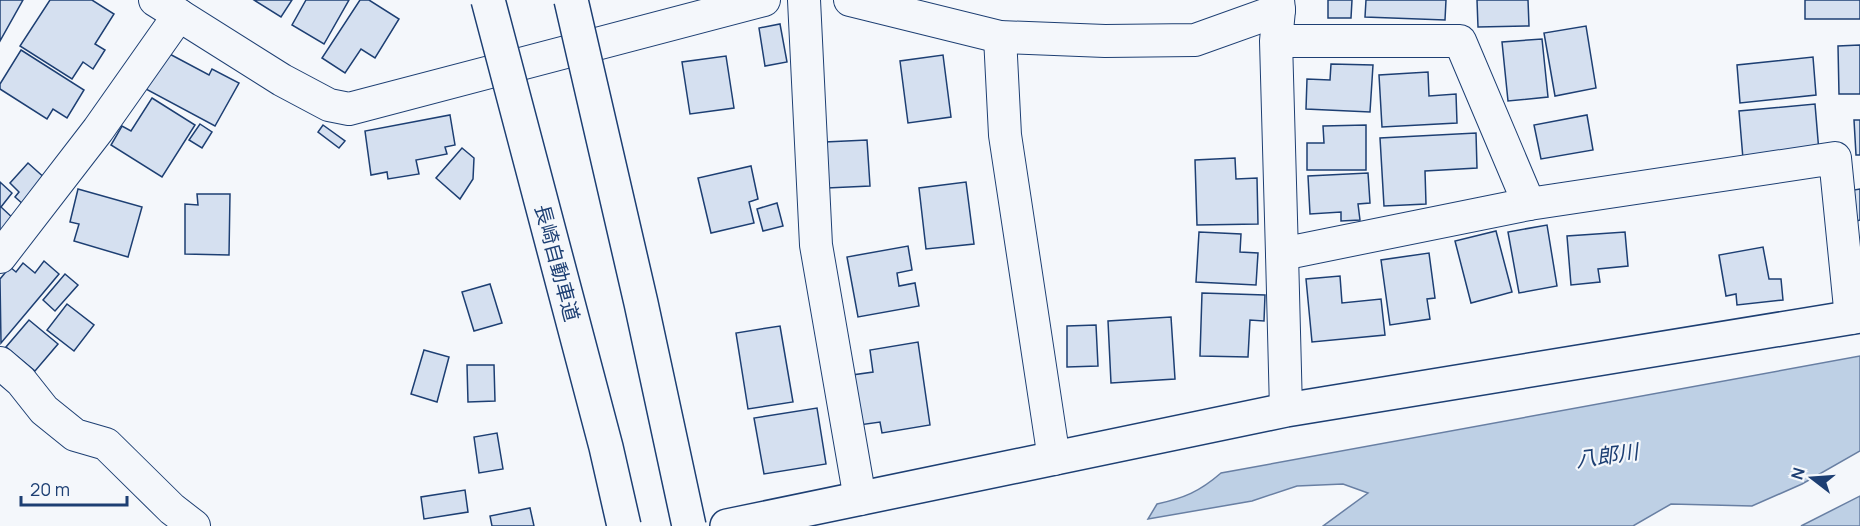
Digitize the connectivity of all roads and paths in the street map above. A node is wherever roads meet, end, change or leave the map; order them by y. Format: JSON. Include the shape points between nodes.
{"nodes":[{"id":1,"x":488,"y":0,"type":"edge"},
{"id":2,"x":571,"y":0,"type":"edge"},
{"id":3,"x":764,"y":0,"type":"edge"},
{"id":4,"x":804,"y":0,"type":"edge"},
{"id":5,"x":850,"y":0,"type":"edge"},
{"id":6,"x":1278,"y":5,"type":"edge"},
{"id":7,"x":167,"y":7,"type":"edge"},
{"id":8,"x":1000,"y":37,"type":"junction"},
{"id":9,"x":1276,"y":40,"type":"junction"},
{"id":10,"x":1529,"y":204,"type":"junction"},
{"id":11,"x":1281,"y":254,"type":"junction"},
{"id":12,"x":0,"y":257,"type":"edge"},
{"id":13,"x":1855,"y":317,"type":"edge"},
{"id":14,"x":0,"y":363,"type":"edge"},
{"id":15,"x":1286,"y":410,"type":"junction"},
{"id":16,"x":1054,"y":459,"type":"junction"},
{"id":17,"x":860,"y":499,"type":"junction"},
{"id":18,"x":194,"y":526,"type":"edge"},
{"id":19,"x":624,"y":526,"type":"edge"},
{"id":20,"x":688,"y":526,"type":"edge"},
{"id":21,"x":728,"y":526,"type":"edge"}],
"edges":[{"from":1,"to":19,"type":"main road","name":"長崎自動車道","bridge":true},
{"from":2,"to":20,"type":"main road","bridge":true},
{"from":3,"to":7,"type":"street","via":[[349,109],[329,105],[282,80]]},
{"from":4,"to":17,"type":"street","via":[[816,245]]},
{"from":5,"to":8,"type":"street"},
{"from":6,"to":8,"type":"street","via":[[1195,40]]},
{"from":6,"to":9,"type":"street"},
{"from":7,"to":12,"type":"street","via":[[98,130]]},
{"from":8,"to":16,"type":"street","via":[[1005,135]]},
{"from":9,"to":10,"type":"street","via":[[1460,41]]},
{"from":9,"to":11,"type":"street"},
{"from":10,"to":11,"type":"street"},
{"from":10,"to":13,"type":"street","via":[[1835,158]]},
{"from":11,"to":15,"type":"street"},
{"from":13,"to":15,"type":"main road"},
{"from":14,"to":18,"type":"street","via":[[21,381],[44,410],[75,435],[106,444]]},
{"from":15,"to":16,"type":"main road"},
{"from":16,"to":17,"type":"main road"},
{"from":17,"to":21,"type":"main road"}]}
